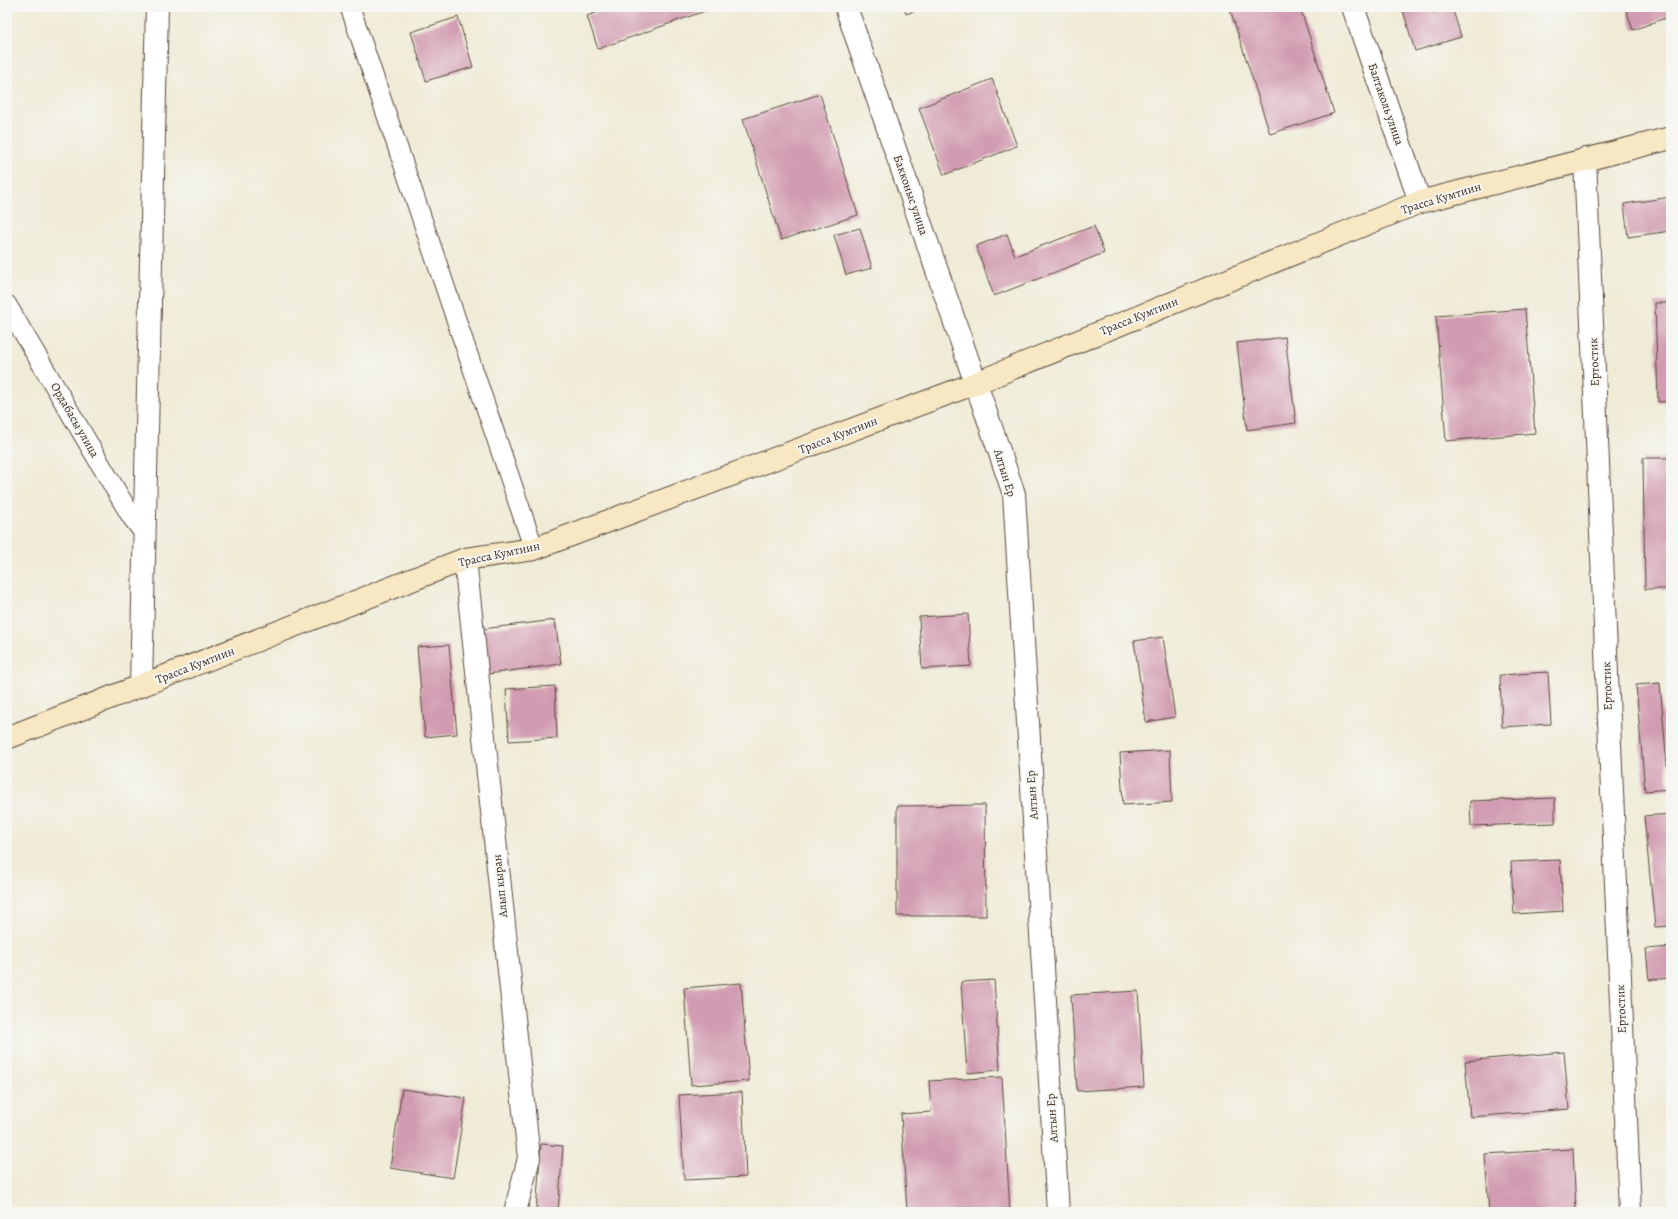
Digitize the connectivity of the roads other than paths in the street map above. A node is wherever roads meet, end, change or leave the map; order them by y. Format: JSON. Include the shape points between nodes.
{"nodes":[{"id":1,"x":157,"y":7,"type":"edge"},
{"id":2,"x":350,"y":7,"type":"edge"},
{"id":3,"x":846,"y":7,"type":"edge"},
{"id":4,"x":1353,"y":7,"type":"edge"},
{"id":5,"x":1671,"y":138,"type":"edge"},
{"id":6,"x":1585,"y":159,"type":"junction"},
{"id":7,"x":1420,"y":202,"type":"junction"},
{"id":8,"x":7,"y":305,"type":"edge"},
{"id":9,"x":976,"y":383,"type":"junction"},
{"id":10,"x":144,"y":533,"type":"junction"},
{"id":11,"x":534,"y":549,"type":"junction"},
{"id":12,"x":465,"y":559,"type":"junction"},
{"id":13,"x":141,"y":686,"type":"junction"},
{"id":14,"x":7,"y":738,"type":"edge"},
{"id":15,"x":515,"y":1212,"type":"edge"},
{"id":16,"x":1058,"y":1212,"type":"edge"},
{"id":17,"x":1630,"y":1212,"type":"edge"}],
"edges":[{"from":1,"to":10,"type":"street"},
{"from":2,"to":11,"type":"lane"},
{"from":3,"to":9,"type":"street","name":"Бакконыс улица"},
{"from":4,"to":7,"type":"street","name":"Балтаколь улица"},
{"from":5,"to":6,"type":"street","name":"Трасса Кумтиин"},
{"from":6,"to":7,"type":"street","name":"Трасса Кумтиин"},
{"from":6,"to":17,"type":"street","name":"Ертостик"},
{"from":7,"to":9,"type":"street","name":"Трасса Кумтиин"},
{"from":8,"to":10,"type":"lane","name":"Ордабасы улица","via":[[131,516]]},
{"from":9,"to":11,"type":"street","name":"Трасса Кумтиин"},
{"from":9,"to":16,"type":"street","name":"Алтын Ер","via":[[1014,494]]},
{"from":10,"to":13,"type":"street"},
{"from":11,"to":12,"type":"street","name":"Трасса Кумтиин"},
{"from":12,"to":13,"type":"street","name":"Трасса Кумтиин"},
{"from":12,"to":15,"type":"street","name":"Алып кыран","via":[[529,1158]]},
{"from":13,"to":14,"type":"street","name":"Трасса Кумтиин"}]}
